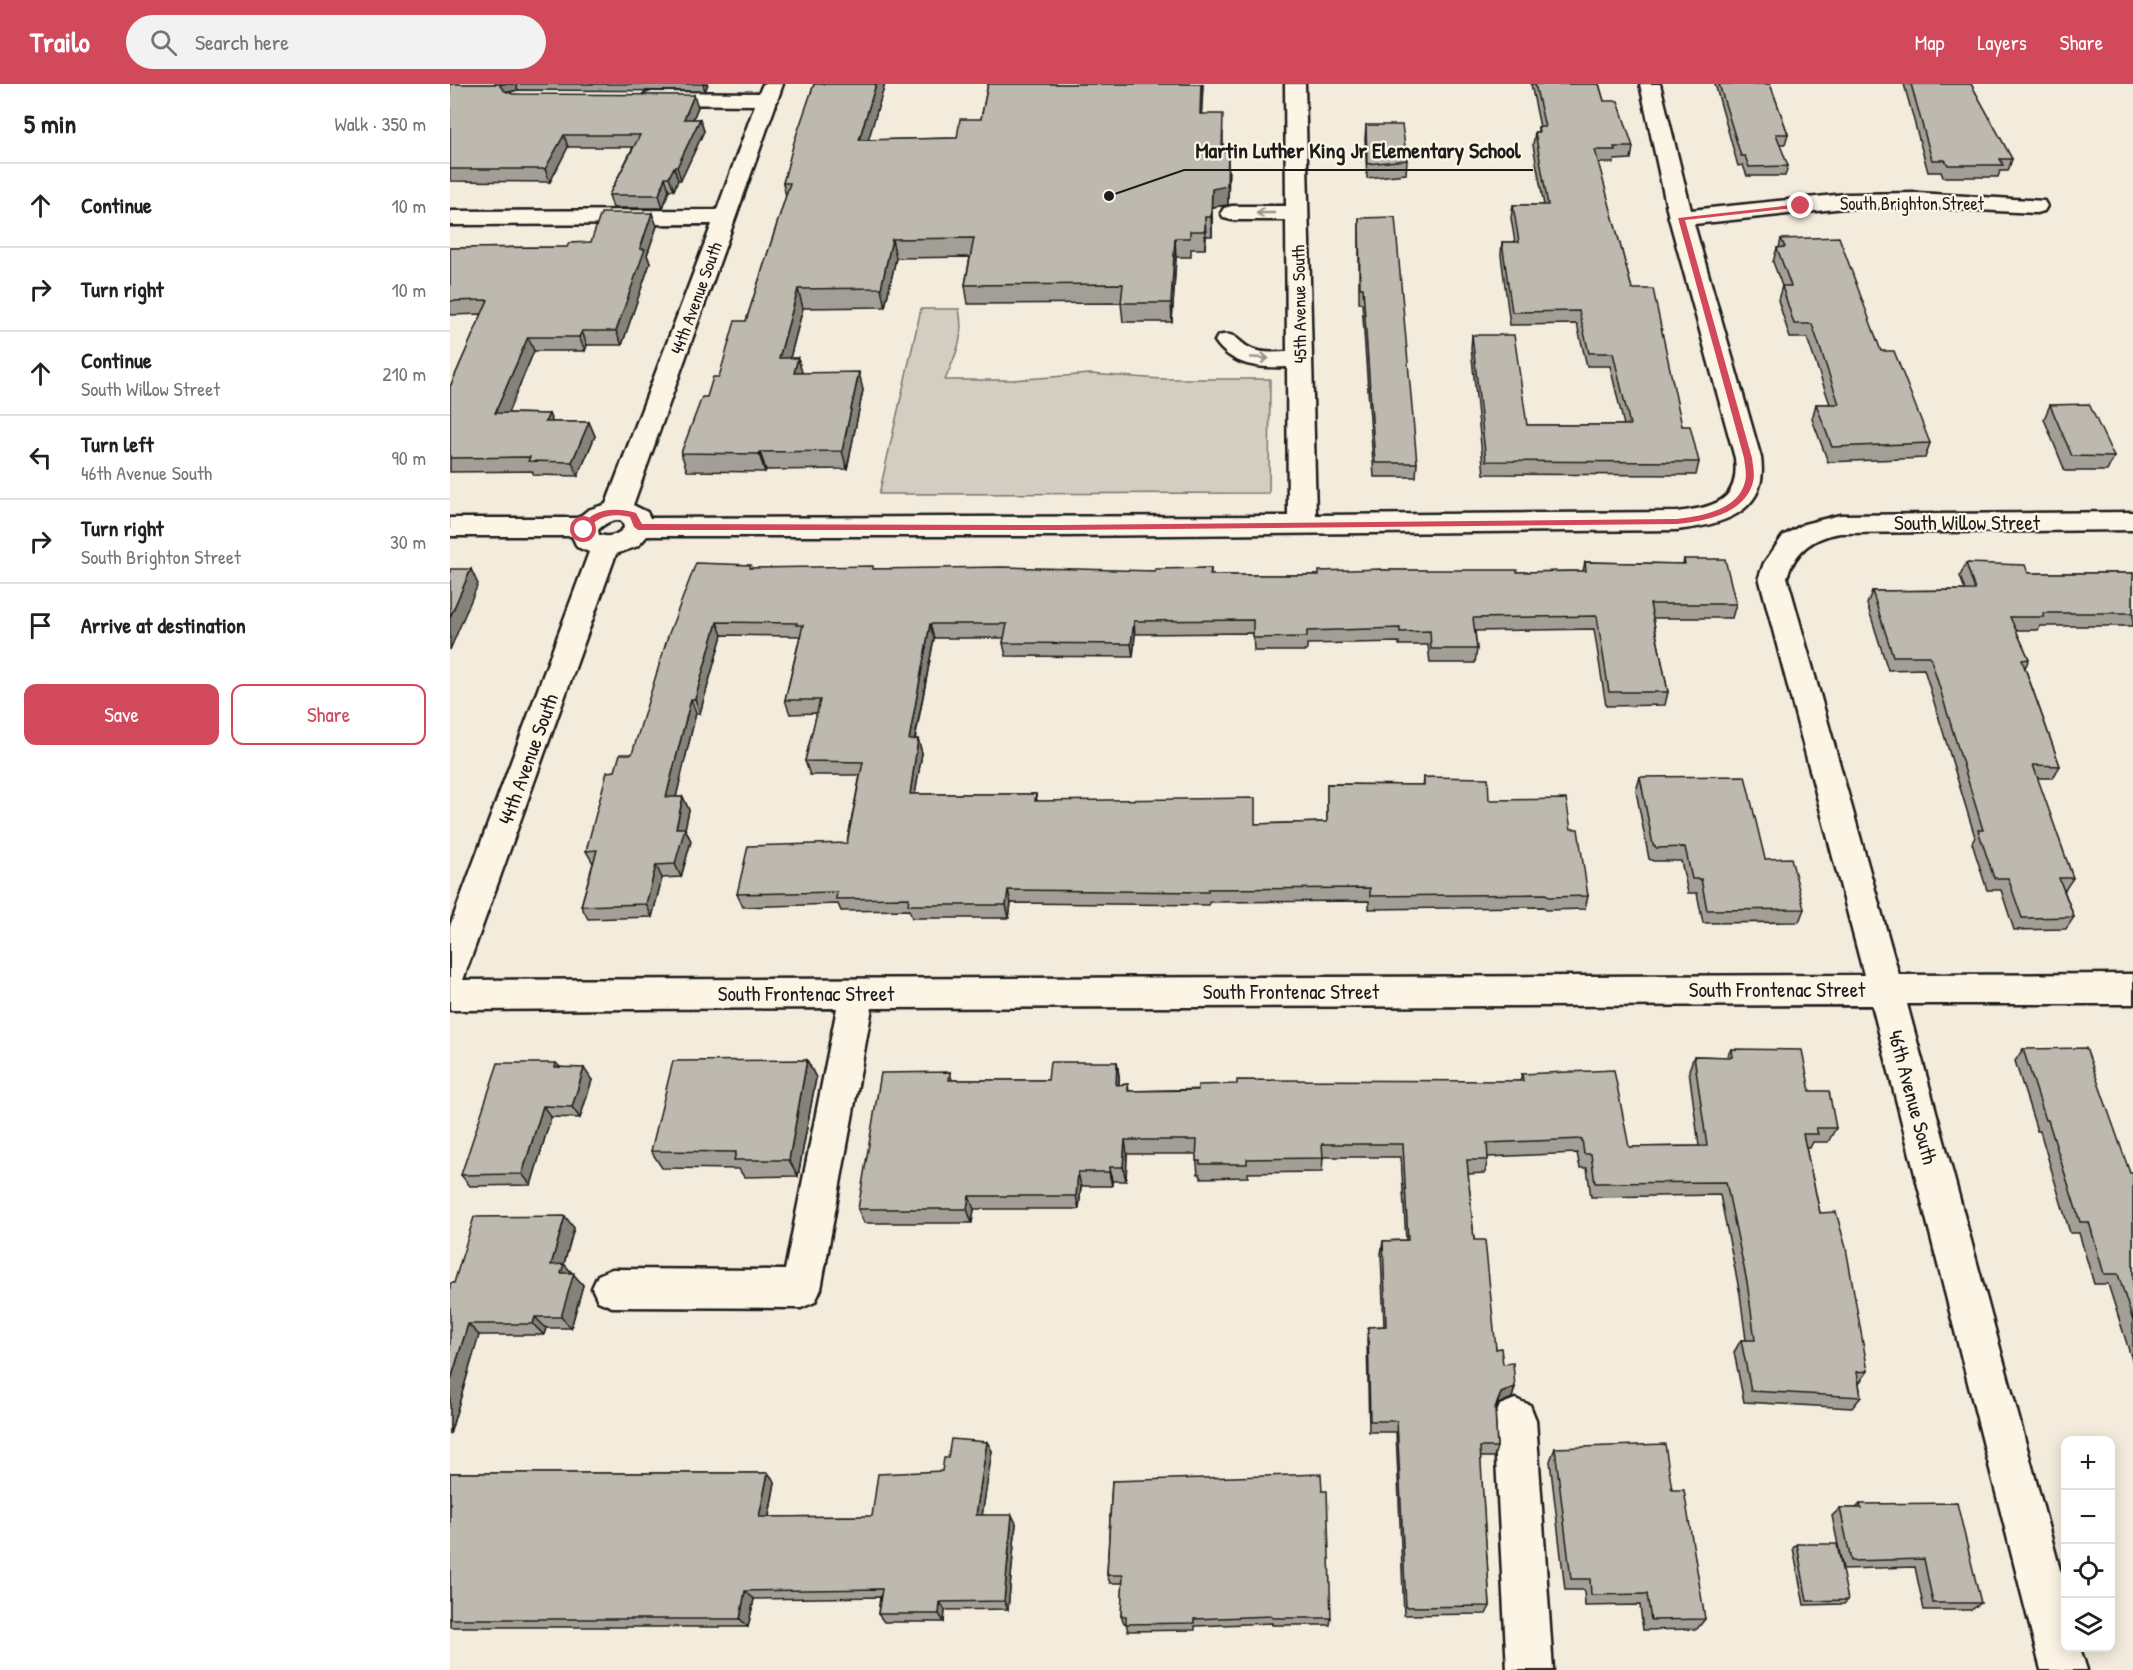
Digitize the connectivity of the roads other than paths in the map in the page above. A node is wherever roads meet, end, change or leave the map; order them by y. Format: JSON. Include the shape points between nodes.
{"nodes":[{"id":1,"x":1295,"y":84,"type":"edge"},
{"id":2,"x":1650,"y":84,"type":"edge"},
{"id":3,"x":770,"y":91,"type":"edge"},
{"id":4,"x":637,"y":98,"type":"edge"},
{"id":5,"x":2036,"y":206,"type":"dead end"},
{"id":6,"x":1232,"y":213,"type":"dead end"},
{"id":7,"x":1297,"y":213,"type":"junction"},
{"id":8,"x":726,"y":217,"type":"junction"},
{"id":9,"x":450,"y":218,"type":"edge"},
{"id":10,"x":1681,"y":218,"type":"junction"},
{"id":11,"x":1227,"y":341,"type":"dead end"},
{"id":12,"x":1299,"y":359,"type":"junction"},
{"id":13,"x":627,"y":519,"type":"junction"},
{"id":14,"x":2133,"y":521,"type":"edge"},
{"id":15,"x":1302,"y":525,"type":"junction"},
{"id":16,"x":450,"y":527,"type":"edge"},
{"id":17,"x":1803,"y":534,"type":"joint"},
{"id":18,"x":596,"y":536,"type":"junction"},
{"id":19,"x":450,"y":972,"type":"edge"},
{"id":20,"x":2133,"y":988,"type":"edge"},
{"id":21,"x":1885,"y":989,"type":"junction"},
{"id":22,"x":858,"y":993,"type":"junction"},
{"id":23,"x":450,"y":995,"type":"edge"},
{"id":24,"x":612,"y":1288,"type":"dead end"},
{"id":25,"x":1515,"y":1420,"type":"dead end"},
{"id":26,"x":1530,"y":1670,"type":"edge"},
{"id":27,"x":2064,"y":1670,"type":"edge"}],
"edges":[{"from":1,"to":7,"type":"street","name":"45th Avenue South"},
{"from":2,"to":10,"type":"street"},
{"from":3,"to":4,"type":"street"},
{"from":3,"to":8,"type":"street","name":"44th Avenue South"},
{"from":5,"to":10,"type":"street","name":"South Brighton Street","via":[[1961,201],[1845,201]]},
{"from":7,"to":6,"type":"street","one_way":true},
{"from":7,"to":12,"type":"street","name":"45th Avenue South"},
{"from":8,"to":9,"type":"street"},
{"from":8,"to":13,"type":"street","name":"44th Avenue South"},
{"from":10,"to":15,"type":"street","via":[[1748,458],[1750,480],[1744,496],[1723,511],[1677,521]]},
{"from":11,"to":12,"type":"street","one_way":true,"via":[[1242,356]]},
{"from":12,"to":15,"type":"street","name":"45th Avenue South"},
{"from":13,"to":15,"type":"street"},
{"from":13,"to":18,"type":"street","via":[[598,515]]},
{"from":14,"to":17,"type":"street","name":"South Willow Street","via":[[1854,522],[1826,525]]},
{"from":16,"to":18,"type":"street"},
{"from":17,"to":21,"type":"street","name":"46th Avenue South","via":[[1777,560],[1773,577]]},
{"from":18,"to":19,"type":"street","name":"44th Avenue South"},
{"from":20,"to":21,"type":"street","name":"South Frontenac Street"},
{"from":21,"to":22,"type":"street","name":"South Frontenac Street"},
{"from":21,"to":27,"type":"street","name":"46th Avenue South"},
{"from":22,"to":23,"type":"street","name":"South Frontenac Street"},
{"from":22,"to":24,"type":"street","via":[[801,1289]]},
{"from":25,"to":26,"type":"street"}]}
